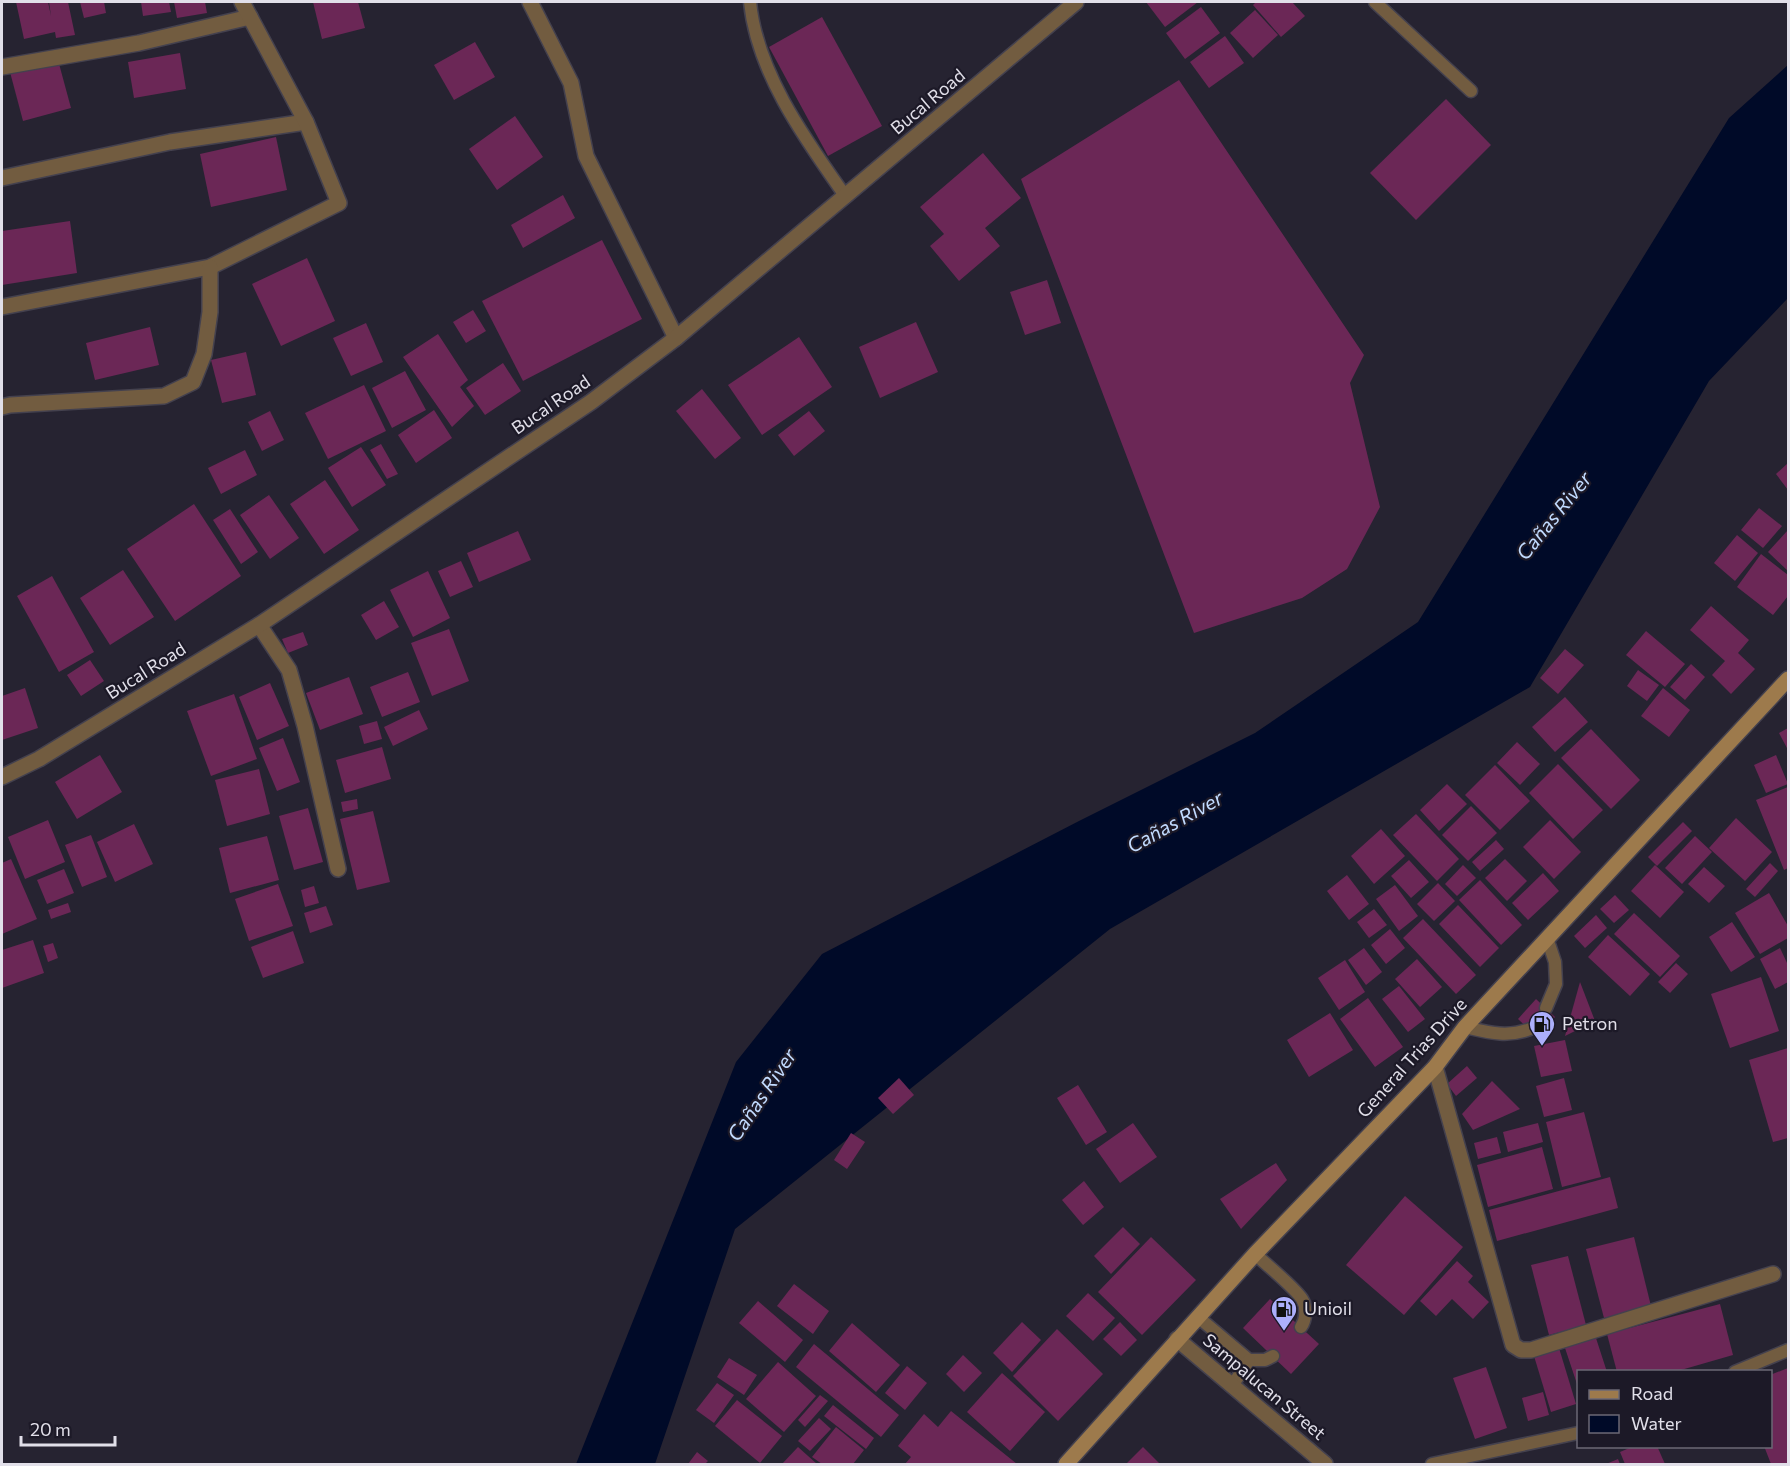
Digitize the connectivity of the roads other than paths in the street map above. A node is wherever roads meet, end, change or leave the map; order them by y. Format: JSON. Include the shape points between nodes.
{"nodes":[{"id":1,"x":242,"y":2,"type":"edge"},
{"id":2,"x":530,"y":2,"type":"edge"},
{"id":3,"x":750,"y":2,"type":"edge"},
{"id":4,"x":1077,"y":2,"type":"edge"},
{"id":5,"x":1375,"y":2,"type":"edge"},
{"id":6,"x":250,"y":17,"type":"junction"},
{"id":7,"x":2,"y":67,"type":"edge"},
{"id":8,"x":1471,"y":91,"type":"dead end"},
{"id":9,"x":306,"y":122,"type":"junction"},
{"id":10,"x":2,"y":178,"type":"edge"},
{"id":11,"x":846,"y":197,"type":"junction"},
{"id":12,"x":210,"y":267,"type":"junction"},
{"id":13,"x":2,"y":307,"type":"edge"},
{"id":14,"x":676,"y":338,"type":"junction"},
{"id":15,"x":2,"y":407,"type":"edge"},
{"id":16,"x":259,"y":625,"type":"junction"},
{"id":17,"x":1788,"y":679,"type":"edge"},
{"id":18,"x":2,"y":777,"type":"edge"},
{"id":19,"x":338,"y":869,"type":"dead end"},
{"id":20,"x":1547,"y":938,"type":"junction"},
{"id":21,"x":1546,"y":1008,"type":"dead end"},
{"id":22,"x":1465,"y":1027,"type":"junction"},
{"id":23,"x":1530,"y":1029,"type":"dead end"},
{"id":24,"x":1435,"y":1066,"type":"junction"},
{"id":25,"x":1256,"y":1254,"type":"junction"},
{"id":26,"x":1773,"y":1274,"type":"dead end"},
{"id":27,"x":1198,"y":1317,"type":"junction"},
{"id":28,"x":1301,"y":1327,"type":"dead end"},
{"id":29,"x":1177,"y":1339,"type":"junction"},
{"id":30,"x":1788,"y":1350,"type":"edge"},
{"id":31,"x":1273,"y":1356,"type":"dead end"},
{"id":32,"x":1249,"y":1360,"type":"junction"},
{"id":33,"x":1738,"y":1370,"type":"edge"},
{"id":34,"x":1232,"y":1386,"type":"junction"},
{"id":35,"x":1577,"y":1433,"type":"edge"},
{"id":36,"x":1066,"y":1464,"type":"edge"},
{"id":37,"x":1325,"y":1464,"type":"edge"},
{"id":38,"x":1432,"y":1464,"type":"edge"}],
"edges":[{"from":1,"to":6,"type":"street"},
{"from":2,"to":14,"type":"street","via":[[571,82],[586,156]]},
{"from":3,"to":11,"type":"lane","via":[[765,64],[807,141]]},
{"from":4,"to":11,"type":"street","name":"Bucal Road"},
{"from":5,"to":8,"type":"lane"},
{"from":6,"to":7,"type":"street","via":[[140,43]]},
{"from":6,"to":9,"type":"street"},
{"from":9,"to":10,"type":"street","via":[[170,141]]},
{"from":9,"to":12,"type":"street","via":[[339,203]]},
{"from":11,"to":14,"type":"street","name":"Bucal Road"},
{"from":12,"to":13,"type":"street"},
{"from":12,"to":15,"type":"street","via":[[210,312],[204,354],[193,382],[164,396]]},
{"from":14,"to":16,"type":"street","name":"Bucal Road","via":[[591,402]]},
{"from":16,"to":18,"type":"street","name":"Bucal Road","via":[[39,759]]},
{"from":16,"to":19,"type":"street","via":[[289,670]]},
{"from":17,"to":20,"type":"main road","name":"General Trias Drive"},
{"from":20,"to":21,"type":"lane","via":[[1555,963],[1556,984]]},
{"from":20,"to":22,"type":"main road","name":"General Trias Drive"},
{"from":22,"to":23,"type":"lane","via":[[1499,1035]]},
{"from":22,"to":24,"type":"main road","name":"General Trias Drive"},
{"from":24,"to":25,"type":"main road","name":"General Trias Drive"},
{"from":24,"to":26,"type":"street","via":[[1514,1345],[1521,1350]]},
{"from":25,"to":27,"type":"main road","name":"General Trias Drive"},
{"from":25,"to":28,"type":"lane","via":[[1303,1300]]},
{"from":27,"to":29,"type":"main road","name":"General Trias Drive"},
{"from":27,"to":32,"type":"lane"},
{"from":29,"to":34,"type":"street","name":"Sampalucan Street"},
{"from":29,"to":36,"type":"main road","name":"General Trias Drive"},
{"from":30,"to":33,"type":"lane"},
{"from":31,"to":32,"type":"lane"},
{"from":32,"to":34,"type":"lane"},
{"from":34,"to":37,"type":"street","name":"Sampalucan Street"},
{"from":35,"to":38,"type":"lane"}]}
